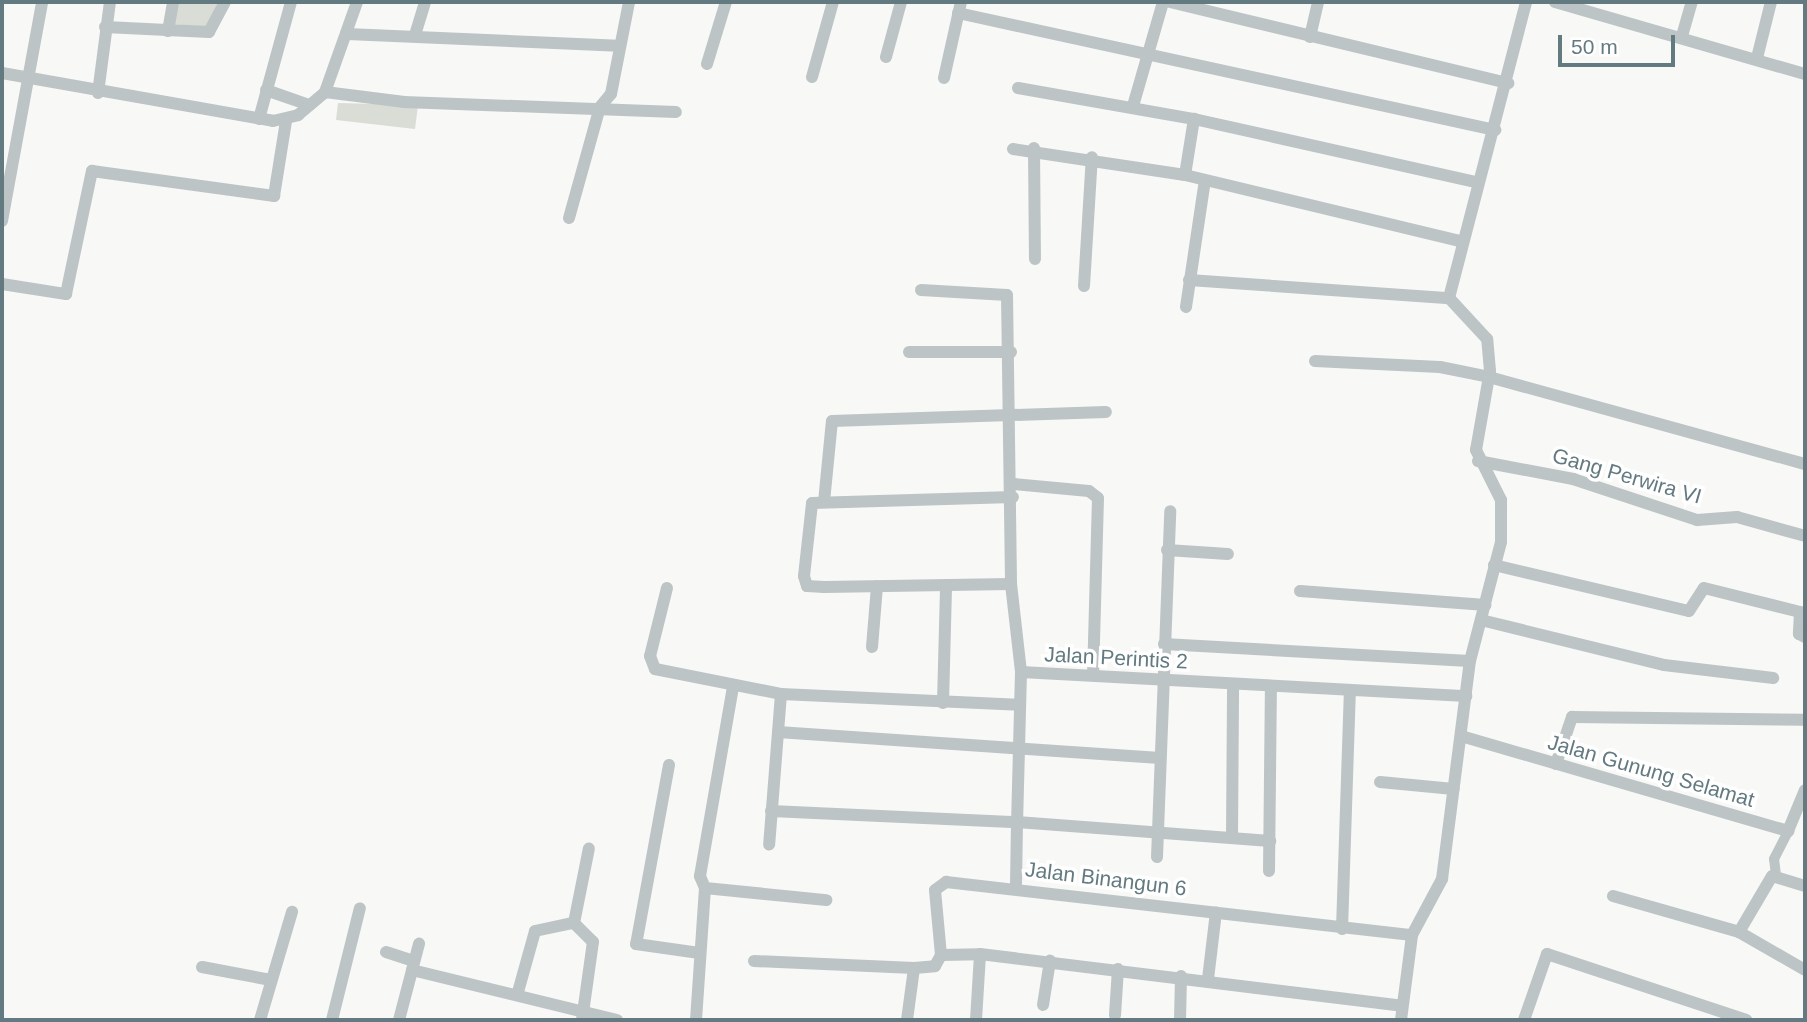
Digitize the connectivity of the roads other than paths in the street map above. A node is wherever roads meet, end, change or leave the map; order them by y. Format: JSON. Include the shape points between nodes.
{"nodes":[{"id":1,"x":42,"y":2,"type":"edge"},
{"id":2,"x":110,"y":2,"type":"edge"},
{"id":3,"x":173,"y":2,"type":"edge"},
{"id":4,"x":225,"y":2,"type":"edge"},
{"id":5,"x":291,"y":2,"type":"edge"},
{"id":6,"x":357,"y":2,"type":"edge"},
{"id":7,"x":425,"y":2,"type":"edge"},
{"id":8,"x":629,"y":2,"type":"edge"},
{"id":9,"x":726,"y":2,"type":"edge"},
{"id":10,"x":833,"y":2,"type":"edge"},
{"id":11,"x":901,"y":2,"type":"edge"},
{"id":12,"x":1163,"y":2,"type":"edge"},
{"id":13,"x":1170,"y":2,"type":"edge"},
{"id":14,"x":1318,"y":2,"type":"edge"},
{"id":15,"x":1526,"y":2,"type":"edge"},
{"id":16,"x":1555,"y":2,"type":"edge"},
{"id":17,"x":1692,"y":2,"type":"edge"},
{"id":18,"x":1772,"y":2,"type":"edge"},
{"id":19,"x":1188,"y":4,"type":"edge"},
{"id":20,"x":959,"y":7,"type":"edge"},
{"id":21,"x":105,"y":27,"type":"junction"},
{"id":22,"x":168,"y":31,"type":"junction"},
{"id":23,"x":348,"y":34,"type":"junction"},
{"id":24,"x":415,"y":35,"type":"junction"},
{"id":25,"x":1682,"y":36,"type":"junction"},
{"id":26,"x":1310,"y":37,"type":"junction"},
{"id":27,"x":618,"y":46,"type":"junction"},
{"id":28,"x":1146,"y":53,"type":"junction"},
{"id":29,"x":886,"y":57,"type":"dead end"},
{"id":30,"x":1757,"y":58,"type":"junction"},
{"id":31,"x":707,"y":64,"type":"dead end"},
{"id":32,"x":2,"y":73,"type":"edge"},
{"id":33,"x":1805,"y":74,"type":"edge"},
{"id":34,"x":812,"y":77,"type":"dead end"},
{"id":35,"x":944,"y":78,"type":"dead end"},
{"id":36,"x":29,"y":79,"type":"junction"},
{"id":37,"x":1507,"y":83,"type":"junction"},
{"id":38,"x":1018,"y":88,"type":"dead end"},
{"id":39,"x":266,"y":90,"type":"junction"},
{"id":40,"x":325,"y":92,"type":"junction"},
{"id":41,"x":98,"y":93,"type":"junction"},
{"id":42,"x":309,"y":105,"type":"junction"},
{"id":43,"x":1133,"y":106,"type":"junction"},
{"id":44,"x":600,"y":107,"type":"junction"},
{"id":45,"x":676,"y":113,"type":"dead end"},
{"id":46,"x":259,"y":119,"type":"junction"},
{"id":47,"x":1194,"y":119,"type":"junction"},
{"id":48,"x":286,"y":121,"type":"junction"},
{"id":49,"x":1495,"y":130,"type":"junction"},
{"id":50,"x":1034,"y":148,"type":"junction"},
{"id":51,"x":1013,"y":149,"type":"dead end"},
{"id":52,"x":1092,"y":157,"type":"junction"},
{"id":53,"x":1185,"y":175,"type":"junction"},
{"id":54,"x":1205,"y":180,"type":"junction"},
{"id":55,"x":1476,"y":182,"type":"junction"},
{"id":56,"x":569,"y":218,"type":"dead end"},
{"id":57,"x":2,"y":221,"type":"edge"},
{"id":58,"x":1459,"y":242,"type":"junction"},
{"id":59,"x":1035,"y":260,"type":"dead end"},
{"id":60,"x":1189,"y":280,"type":"junction"},
{"id":61,"x":2,"y":284,"type":"edge"},
{"id":62,"x":1084,"y":286,"type":"dead end"},
{"id":63,"x":921,"y":290,"type":"dead end"},
{"id":64,"x":1449,"y":298,"type":"junction"},
{"id":65,"x":1186,"y":307,"type":"dead end"},
{"id":66,"x":909,"y":352,"type":"dead end"},
{"id":67,"x":1011,"y":352,"type":"junction"},
{"id":68,"x":1315,"y":360,"type":"dead end"},
{"id":69,"x":1489,"y":376,"type":"junction"},
{"id":70,"x":1106,"y":412,"type":"dead end"},
{"id":71,"x":1011,"y":415,"type":"junction"},
{"id":72,"x":1478,"y":461,"type":"junction"},
{"id":73,"x":1805,"y":464,"type":"edge"},
{"id":74,"x":1013,"y":491,"type":"junction"},
{"id":75,"x":824,"y":502,"type":"junction"},
{"id":76,"x":1170,"y":511,"type":"dead end"},
{"id":77,"x":1805,"y":536,"type":"edge"},
{"id":78,"x":1167,"y":550,"type":"junction"},
{"id":79,"x":1228,"y":554,"type":"dead end"},
{"id":80,"x":1494,"y":565,"type":"junction"},
{"id":81,"x":1011,"y":584,"type":"junction"},
{"id":82,"x":946,"y":585,"type":"junction"},
{"id":83,"x":877,"y":586,"type":"junction"},
{"id":84,"x":667,"y":588,"type":"dead end"},
{"id":85,"x":1300,"y":592,"type":"dead end"},
{"id":86,"x":1485,"y":605,"type":"junction"},
{"id":87,"x":1481,"y":620,"type":"junction"},
{"id":88,"x":1805,"y":637,"type":"edge"},
{"id":89,"x":1164,"y":644,"type":"junction"},
{"id":90,"x":872,"y":647,"type":"dead end"},
{"id":91,"x":1470,"y":661,"type":"junction"},
{"id":92,"x":1021,"y":672,"type":"junction"},
{"id":93,"x":1093,"y":675,"type":"junction"},
{"id":94,"x":1773,"y":678,"type":"dead end"},
{"id":95,"x":1163,"y":681,"type":"junction"},
{"id":96,"x":1233,"y":684,"type":"junction"},
{"id":97,"x":1271,"y":686,"type":"junction"},
{"id":98,"x":733,"y":687,"type":"junction"},
{"id":99,"x":1350,"y":690,"type":"junction"},
{"id":100,"x":781,"y":694,"type":"junction"},
{"id":101,"x":1466,"y":696,"type":"junction"},
{"id":102,"x":943,"y":703,"type":"junction"},
{"id":103,"x":1020,"y":705,"type":"junction"},
{"id":104,"x":1805,"y":720,"type":"edge"},
{"id":105,"x":778,"y":732,"type":"junction"},
{"id":106,"x":1461,"y":736,"type":"junction"},
{"id":107,"x":1019,"y":747,"type":"junction"},
{"id":108,"x":1160,"y":758,"type":"junction"},
{"id":109,"x":1556,"y":764,"type":"junction"},
{"id":110,"x":669,"y":765,"type":"dead end"},
{"id":111,"x":1380,"y":782,"type":"dead end"},
{"id":112,"x":1454,"y":789,"type":"junction"},
{"id":113,"x":1805,"y":790,"type":"edge"},
{"id":114,"x":771,"y":811,"type":"junction"},
{"id":115,"x":1017,"y":822,"type":"junction"},
{"id":116,"x":1788,"y":831,"type":"junction"},
{"id":117,"x":1157,"y":832,"type":"junction"},
{"id":118,"x":1232,"y":838,"type":"junction"},
{"id":119,"x":1270,"y":841,"type":"junction"},
{"id":120,"x":769,"y":845,"type":"dead end"},
{"id":121,"x":589,"y":848,"type":"dead end"},
{"id":122,"x":1157,"y":857,"type":"dead end"},
{"id":123,"x":1269,"y":872,"type":"dead end"},
{"id":124,"x":1776,"y":875,"type":"junction"},
{"id":125,"x":1805,"y":887,"type":"edge"},
{"id":126,"x":705,"y":888,"type":"junction"},
{"id":127,"x":1016,"y":888,"type":"junction"},
{"id":128,"x":1613,"y":896,"type":"dead end"},
{"id":129,"x":826,"y":900,"type":"dead end"},
{"id":130,"x":360,"y":908,"type":"dead end"},
{"id":131,"x":292,"y":912,"type":"dead end"},
{"id":132,"x":1216,"y":912,"type":"junction"},
{"id":133,"x":574,"y":923,"type":"junction"},
{"id":134,"x":1342,"y":929,"type":"junction"},
{"id":135,"x":1739,"y":932,"type":"junction"},
{"id":136,"x":1412,"y":935,"type":"junction"},
{"id":137,"x":419,"y":944,"type":"dead end"},
{"id":138,"x":386,"y":952,"type":"dead end"},
{"id":139,"x":699,"y":953,"type":"junction"},
{"id":140,"x":941,"y":954,"type":"junction"},
{"id":141,"x":980,"y":954,"type":"junction"},
{"id":142,"x":754,"y":961,"type":"dead end"},
{"id":143,"x":1049,"y":961,"type":"junction"},
{"id":144,"x":413,"y":965,"type":"junction"},
{"id":145,"x":202,"y":967,"type":"dead end"},
{"id":146,"x":914,"y":968,"type":"junction"},
{"id":147,"x":1118,"y":969,"type":"junction"},
{"id":148,"x":1805,"y":970,"type":"edge"},
{"id":149,"x":1181,"y":976,"type":"junction"},
{"id":150,"x":1208,"y":979,"type":"junction"},
{"id":151,"x":271,"y":980,"type":"junction"},
{"id":152,"x":518,"y":992,"type":"junction"},
{"id":153,"x":1043,"y":1005,"type":"dead end"},
{"id":154,"x":1402,"y":1006,"type":"junction"},
{"id":155,"x":1115,"y":1015,"type":"dead end"},
{"id":156,"x":584,"y":1016,"type":"edge"},
{"id":157,"x":260,"y":1020,"type":"edge"},
{"id":158,"x":332,"y":1020,"type":"edge"},
{"id":159,"x":399,"y":1020,"type":"edge"},
{"id":160,"x":617,"y":1020,"type":"edge"},
{"id":161,"x":696,"y":1020,"type":"edge"},
{"id":162,"x":907,"y":1020,"type":"edge"},
{"id":163,"x":976,"y":1020,"type":"edge"},
{"id":164,"x":1180,"y":1020,"type":"edge"},
{"id":165,"x":1401,"y":1020,"type":"edge"},
{"id":166,"x":1524,"y":1020,"type":"edge"},
{"id":167,"x":1746,"y":1020,"type":"edge"}],
"edges":[{"from":1,"to":36,"type":"street"},
{"from":2,"to":21,"type":"street"},
{"from":3,"to":22,"type":"street"},
{"from":4,"to":22,"type":"street","via":[[209,32]]},
{"from":5,"to":39,"type":"street"},
{"from":6,"to":23,"type":"street"},
{"from":7,"to":24,"type":"street"},
{"from":8,"to":27,"type":"street"},
{"from":9,"to":31,"type":"street"},
{"from":10,"to":34,"type":"street"},
{"from":11,"to":29,"type":"street"},
{"from":12,"to":28,"type":"street"},
{"from":13,"to":19,"type":"street"},
{"from":14,"to":26,"type":"street"},
{"from":15,"to":37,"type":"street"},
{"from":16,"to":25,"type":"street"},
{"from":17,"to":25,"type":"street"},
{"from":18,"to":30,"type":"street"},
{"from":19,"to":26,"type":"street"},
{"from":20,"to":28,"type":"street"},
{"from":20,"to":35,"type":"street"},
{"from":21,"to":22,"type":"street"},
{"from":21,"to":41,"type":"street"},
{"from":23,"to":24,"type":"street"},
{"from":23,"to":40,"type":"street"},
{"from":24,"to":27,"type":"street"},
{"from":25,"to":30,"type":"street"},
{"from":26,"to":37,"type":"street"},
{"from":27,"to":44,"type":"street","via":[[611,94]]},
{"from":28,"to":43,"type":"street"},
{"from":28,"to":49,"type":"street"},
{"from":30,"to":33,"type":"street"},
{"from":32,"to":36,"type":"street"},
{"from":36,"to":41,"type":"street"},
{"from":36,"to":57,"type":"street"},
{"from":37,"to":49,"type":"street"},
{"from":38,"to":43,"type":"street"},
{"from":39,"to":42,"type":"street"},
{"from":39,"to":46,"type":"street"},
{"from":40,"to":42,"type":"street"},
{"from":40,"to":44,"type":"street","via":[[393,102]]},
{"from":41,"to":46,"type":"street"},
{"from":42,"to":48,"type":"street"},
{"from":43,"to":47,"type":"street"},
{"from":44,"to":45,"type":"street"},
{"from":44,"to":56,"type":"street"},
{"from":46,"to":48,"type":"street"},
{"from":47,"to":53,"type":"street"},
{"from":47,"to":55,"type":"street"},
{"from":48,"to":61,"type":"street","via":[[274,196],[92,171],[66,295]]},
{"from":49,"to":55,"type":"street"},
{"from":50,"to":51,"type":"street"},
{"from":50,"to":52,"type":"street"},
{"from":50,"to":59,"type":"street"},
{"from":52,"to":53,"type":"street"},
{"from":52,"to":62,"type":"street"},
{"from":53,"to":54,"type":"street"},
{"from":54,"to":58,"type":"street"},
{"from":54,"to":60,"type":"street"},
{"from":55,"to":58,"type":"street"},
{"from":58,"to":64,"type":"street"},
{"from":60,"to":64,"type":"street"},
{"from":60,"to":65,"type":"street"},
{"from":63,"to":67,"type":"street","name":"Jalan Perintis 2","via":[[1004,290]]},
{"from":64,"to":69,"type":"street","via":[[1487,339]]},
{"from":66,"to":67,"type":"street"},
{"from":67,"to":71,"type":"street","name":"Jalan Perintis 2"},
{"from":68,"to":69,"type":"street","via":[[1440,367]]},
{"from":69,"to":72,"type":"street"},
{"from":69,"to":73,"type":"street"},
{"from":70,"to":71,"type":"street"},
{"from":71,"to":74,"type":"street","name":"Jalan Perintis 2"},
{"from":71,"to":75,"type":"street","via":[[832,421]]},
{"from":72,"to":77,"type":"street","name":"Gang Perwira VI","via":[[1573,479],[1697,520],[1737,517]]},
{"from":72,"to":80,"type":"street","via":[[1502,500]]},
{"from":74,"to":75,"type":"street"},
{"from":74,"to":81,"type":"street","name":"Jalan Perintis 2"},
{"from":74,"to":93,"type":"street","via":[[1089,491],[1098,498]]},
{"from":75,"to":83,"type":"street","via":[[812,503],[808,512],[807,586]]},
{"from":76,"to":78,"type":"street"},
{"from":78,"to":79,"type":"street"},
{"from":78,"to":89,"type":"street"},
{"from":80,"to":86,"type":"street"},
{"from":80,"to":88,"type":"street","via":[[1689,611],[1696,590],[1704,588],[1800,612],[1799,634]]},
{"from":81,"to":82,"type":"street"},
{"from":81,"to":92,"type":"street","name":"Jalan Perintis 2"},
{"from":82,"to":83,"type":"street"},
{"from":82,"to":102,"type":"street"},
{"from":83,"to":90,"type":"street"},
{"from":84,"to":98,"type":"street","via":[[650,663]]},
{"from":85,"to":86,"type":"street"},
{"from":86,"to":87,"type":"street"},
{"from":87,"to":91,"type":"street"},
{"from":87,"to":94,"type":"street","via":[[1664,665]]},
{"from":89,"to":91,"type":"street"},
{"from":89,"to":95,"type":"street"},
{"from":91,"to":101,"type":"street"},
{"from":92,"to":93,"type":"street","name":"Jalan Perintis 2"},
{"from":92,"to":103,"type":"street"},
{"from":93,"to":95,"type":"street","name":"Jalan Perintis 2"},
{"from":95,"to":96,"type":"street","name":"Jalan Perintis 2"},
{"from":95,"to":108,"type":"street"},
{"from":96,"to":97,"type":"street","name":"Jalan Perintis 2"},
{"from":96,"to":118,"type":"street"},
{"from":97,"to":99,"type":"street","name":"Jalan Perintis 2"},
{"from":97,"to":119,"type":"street"},
{"from":98,"to":100,"type":"street"},
{"from":98,"to":126,"type":"street","via":[[700,876]]},
{"from":99,"to":101,"type":"street","name":"Jalan Perintis 2"},
{"from":99,"to":134,"type":"street"},
{"from":100,"to":102,"type":"street"},
{"from":100,"to":105,"type":"street"},
{"from":101,"to":106,"type":"street"},
{"from":102,"to":103,"type":"street"},
{"from":103,"to":107,"type":"street"},
{"from":104,"to":109,"type":"street","via":[[1572,717]]},
{"from":105,"to":107,"type":"street"},
{"from":105,"to":114,"type":"street"},
{"from":106,"to":109,"type":"street","name":"Jalan Gunung Selamat"},
{"from":106,"to":112,"type":"street"},
{"from":107,"to":108,"type":"street"},
{"from":107,"to":115,"type":"street"},
{"from":108,"to":117,"type":"street"},
{"from":109,"to":116,"type":"street","name":"Jalan Gunung Selamat"},
{"from":110,"to":139,"type":"street","via":[[636,944]]},
{"from":111,"to":112,"type":"street"},
{"from":112,"to":136,"type":"street","via":[[1442,878]]},
{"from":113,"to":116,"type":"street"},
{"from":114,"to":115,"type":"street"},
{"from":114,"to":120,"type":"street"},
{"from":115,"to":117,"type":"street"},
{"from":115,"to":127,"type":"street"},
{"from":116,"to":124,"type":"street","via":[[1774,859]]},
{"from":117,"to":118,"type":"street"},
{"from":117,"to":122,"type":"street"},
{"from":118,"to":119,"type":"street"},
{"from":119,"to":123,"type":"street"},
{"from":121,"to":133,"type":"street"},
{"from":124,"to":125,"type":"street"},
{"from":124,"to":135,"type":"street"},
{"from":126,"to":129,"type":"street"},
{"from":126,"to":139,"type":"street"},
{"from":127,"to":132,"type":"street","name":"Jalan Binangun 6"},
{"from":127,"to":140,"type":"street","name":"Jalan Binangun 6","via":[[938,883]]},
{"from":128,"to":135,"type":"street"},
{"from":130,"to":158,"type":"street"},
{"from":131,"to":151,"type":"street"},
{"from":132,"to":134,"type":"street","name":"Jalan Binangun 6"},
{"from":132,"to":150,"type":"street"},
{"from":133,"to":152,"type":"street","via":[[539,926]]},
{"from":133,"to":156,"type":"street","via":[[593,943]]},
{"from":134,"to":136,"type":"street","name":"Jalan Binangun 6"},
{"from":135,"to":148,"type":"street"},
{"from":136,"to":154,"type":"street"},
{"from":137,"to":144,"type":"street"},
{"from":138,"to":144,"type":"street"},
{"from":139,"to":161,"type":"street"},
{"from":140,"to":141,"type":"street"},
{"from":140,"to":146,"type":"street","via":[[935,966]]},
{"from":141,"to":143,"type":"street"},
{"from":141,"to":163,"type":"street"},
{"from":142,"to":146,"type":"street"},
{"from":143,"to":147,"type":"street"},
{"from":143,"to":153,"type":"street"},
{"from":144,"to":152,"type":"street"},
{"from":144,"to":159,"type":"street"},
{"from":145,"to":151,"type":"street"},
{"from":146,"to":162,"type":"street"},
{"from":147,"to":149,"type":"street"},
{"from":147,"to":155,"type":"street"},
{"from":149,"to":150,"type":"street"},
{"from":149,"to":164,"type":"street"},
{"from":150,"to":154,"type":"street"},
{"from":151,"to":157,"type":"street"},
{"from":152,"to":156,"type":"street"},
{"from":154,"to":165,"type":"street"},
{"from":156,"to":160,"type":"street"},
{"from":166,"to":167,"type":"street","via":[[1547,954]]}]}
